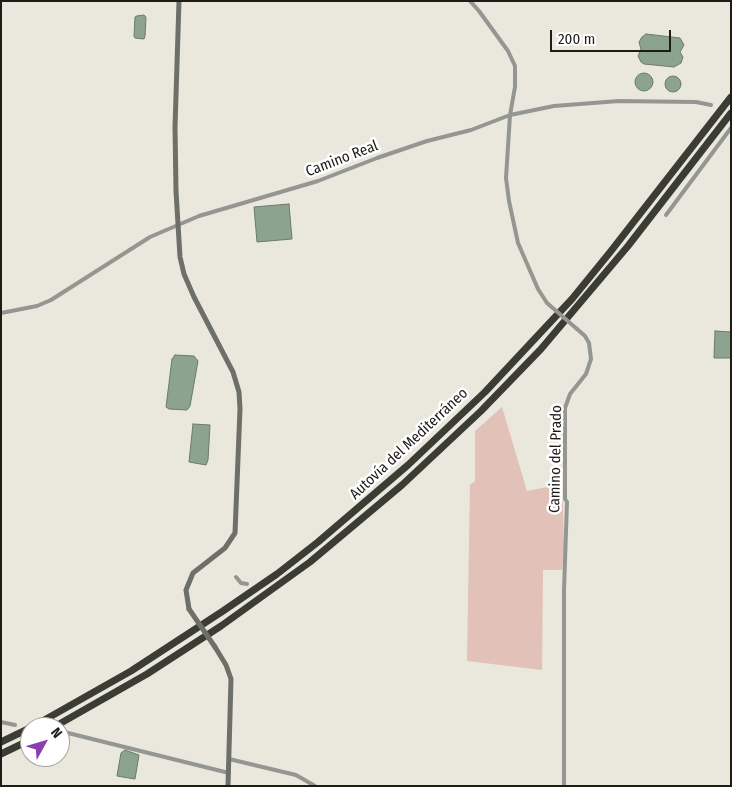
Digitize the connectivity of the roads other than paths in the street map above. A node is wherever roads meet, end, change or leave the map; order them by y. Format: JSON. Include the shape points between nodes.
{"nodes":[{"id":1,"x":179,"y":1,"type":"edge"},
{"id":2,"x":470,"y":1,"type":"edge"},
{"id":3,"x":731,"y":96,"type":"edge"},
{"id":4,"x":711,"y":105,"type":"dead end"},
{"id":5,"x":731,"y":113,"type":"edge"},
{"id":6,"x":510,"y":115,"type":"junction"},
{"id":7,"x":731,"y":128,"type":"edge"},
{"id":8,"x":666,"y":215,"type":"dead end"},
{"id":9,"x":178,"y":225,"type":"junction"},
{"id":10,"x":1,"y":313,"type":"edge"},
{"id":11,"x":236,"y":577,"type":"dead end"},
{"id":12,"x":247,"y":584,"type":"dead end"},
{"id":13,"x":49,"y":717,"type":"edge"},
{"id":14,"x":70,"y":718,"type":"edge"},
{"id":15,"x":1,"y":722,"type":"edge"},
{"id":16,"x":15,"y":725,"type":"dead end"},
{"id":17,"x":20,"y":732,"type":"edge"},
{"id":18,"x":70,"y":733,"type":"edge"},
{"id":19,"x":1,"y":742,"type":"edge"},
{"id":20,"x":20,"y":745,"type":"edge"},
{"id":21,"x":1,"y":754,"type":"edge"},
{"id":22,"x":229,"y":759,"type":"junction"},
{"id":23,"x":229,"y":773,"type":"junction"},
{"id":24,"x":228,"y":786,"type":"edge"},
{"id":25,"x":315,"y":786,"type":"edge"},
{"id":26,"x":564,"y":786,"type":"edge"}],
"edges":[{"from":1,"to":9,"type":"main road"},
{"from":2,"to":6,"type":"street","name":"Camino del Prado","via":[[508,51],[515,66]]},
{"from":3,"to":13,"type":"highway","name":"Autovía del Mediterráneo","via":[[572,298],[485,392],[408,466],[277,574],[192,633]]},
{"from":4,"to":6,"type":"street","name":"Camino Real","via":[[619,101],[554,106]]},
{"from":5,"to":14,"type":"highway","name":"Autovía del Mediterráneo","via":[[569,317],[487,406],[431,459],[345,534],[258,600],[147,674]]},
{"from":6,"to":9,"type":"street","name":"Camino Real"},
{"from":6,"to":26,"type":"street","name":"Camino del Prado","bridge":true,"via":[[506,178],[518,242],[538,289],[589,343],[591,359],[586,374],[570,394],[565,408]]},
{"from":7,"to":8,"type":"street"},
{"from":9,"to":10,"type":"street","name":"Camino Real","via":[[131,248],[51,300]]},
{"from":9,"to":22,"type":"main road","bridge":true,"via":[[184,274],[233,372],[239,392],[235,533],[225,548],[193,573],[186,590],[189,609],[226,665],[231,679]]},
{"from":11,"to":12,"type":"street"},
{"from":15,"to":16,"type":"street"},
{"from":17,"to":19,"type":"highway","name":"Autovía del Mediterráneo"},
{"from":18,"to":23,"type":"street"},
{"from":20,"to":21,"type":"highway"},
{"from":22,"to":23,"type":"main road"},
{"from":22,"to":25,"type":"street","via":[[296,774]]},
{"from":23,"to":24,"type":"main road"}]}
